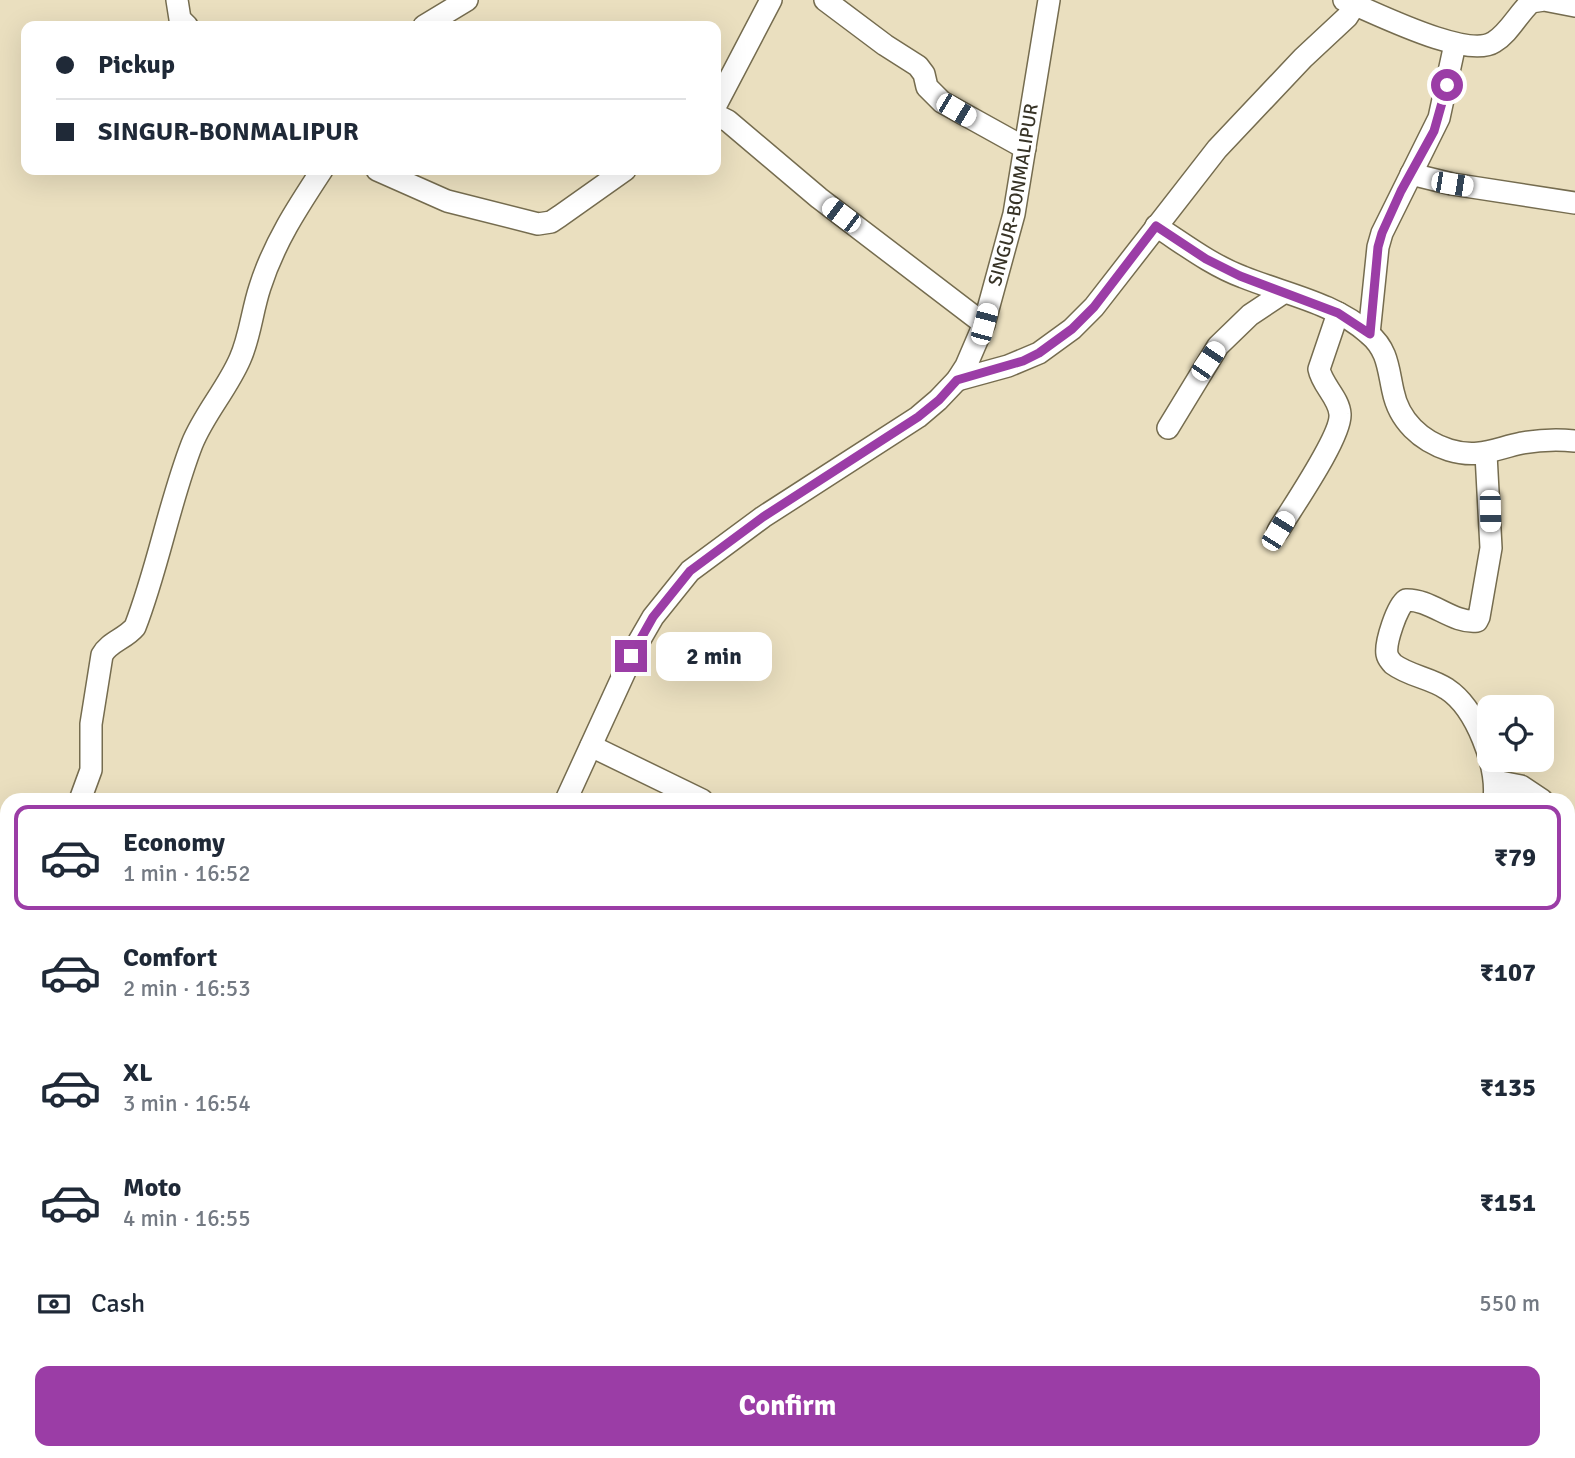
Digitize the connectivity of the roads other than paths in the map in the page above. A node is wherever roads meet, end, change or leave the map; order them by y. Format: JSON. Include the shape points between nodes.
{"nodes":[{"id":1,"x":177,"y":0,"type":"edge"},
{"id":2,"x":467,"y":0,"type":"edge"},
{"id":3,"x":771,"y":0,"type":"edge"},
{"id":4,"x":825,"y":0,"type":"edge"},
{"id":5,"x":1049,"y":0,"type":"edge"},
{"id":6,"x":1353,"y":2,"type":"edge"},
{"id":7,"x":1575,"y":6,"type":"edge"},
{"id":8,"x":182,"y":21,"type":"edge"},
{"id":9,"x":432,"y":21,"type":"edge"},
{"id":10,"x":1455,"y":44,"type":"junction"},
{"id":11,"x":721,"y":95,"type":"edge"},
{"id":12,"x":721,"y":118,"type":"edge"},
{"id":13,"x":1026,"y":148,"type":"junction"},
{"id":14,"x":1411,"y":174,"type":"junction"},
{"id":15,"x":319,"y":175,"type":"edge"},
{"id":16,"x":388,"y":175,"type":"edge"},
{"id":17,"x":618,"y":175,"type":"edge"},
{"id":18,"x":1575,"y":202,"type":"edge"},
{"id":19,"x":1156,"y":226,"type":"junction"},
{"id":20,"x":1283,"y":293,"type":"junction"},
{"id":21,"x":1338,"y":313,"type":"junction"},
{"id":22,"x":984,"y":324,"type":"junction"},
{"id":23,"x":1370,"y":334,"type":"junction"},
{"id":24,"x":957,"y":380,"type":"junction"},
{"id":25,"x":1168,"y":428,"type":"dead end"},
{"id":26,"x":1575,"y":441,"type":"edge"},
{"id":27,"x":1486,"y":454,"type":"junction"},
{"id":28,"x":1278,"y":531,"type":"dead end"},
{"id":29,"x":591,"y":746,"type":"junction"},
{"id":30,"x":1494,"y":791,"type":"edge"},
{"id":31,"x":82,"y":793,"type":"edge"},
{"id":32,"x":569,"y":793,"type":"edge"},
{"id":33,"x":688,"y":793,"type":"edge"},
{"id":34,"x":1532,"y":793,"type":"edge"}],
"edges":[{"from":1,"to":8,"type":"street"},
{"from":2,"to":9,"type":"street"},
{"from":3,"to":11,"type":"street"},
{"from":4,"to":13,"type":"street","via":[[918,66],[927,87],[942,102]]},
{"from":5,"to":13,"type":"street","name":"SINGUR-BONMALIPUR"},
{"from":6,"to":10,"type":"street"},
{"from":6,"to":19,"type":"street","via":[[1347,17],[1217,149]]},
{"from":7,"to":10,"type":"street","via":[[1536,0],[1495,42],[1487,46]]},
{"from":10,"to":14,"type":"street","via":[[1439,118]]},
{"from":12,"to":22,"type":"street"},
{"from":13,"to":22,"type":"street","name":"SINGUR-BONMALIPUR","via":[[1014,214]]},
{"from":14,"to":18,"type":"street"},
{"from":14,"to":23,"type":"street","via":[[1378,247]]},
{"from":15,"to":31,"type":"street","via":[[274,248],[240,359],[194,440],[135,627],[102,655],[91,724],[90,770]]},
{"from":16,"to":17,"type":"street","via":[[447,201],[538,224],[551,222]]},
{"from":19,"to":20,"type":"street","via":[[1206,259]]},
{"from":19,"to":24,"type":"street","via":[[1072,329],[1023,361]]},
{"from":20,"to":21,"type":"street"},
{"from":20,"to":25,"type":"street","via":[[1250,315],[1218,346]]},
{"from":21,"to":23,"type":"street"},
{"from":21,"to":28,"type":"street","via":[[1319,369],[1339,409],[1340,424]]},
{"from":22,"to":24,"type":"street","name":"SINGUR-BONMALIPUR"},
{"from":23,"to":27,"type":"street","via":[[1387,356],[1395,401],[1414,432],[1450,450]]},
{"from":24,"to":29,"type":"street","name":"SINGUR-BONMALIPUR","via":[[918,417],[763,517],[690,571],[638,643]]},
{"from":26,"to":27,"type":"street","via":[[1521,443]]},
{"from":27,"to":30,"type":"street","via":[[1491,548],[1477,621],[1406,600],[1398,608],[1387,649],[1393,664],[1445,687],[1469,708]]},
{"from":29,"to":32,"type":"street","name":"SINGUR-BONMALIPUR"},
{"from":29,"to":33,"type":"street"},
{"from":30,"to":34,"type":"street","via":[[1521,786]]}]}
